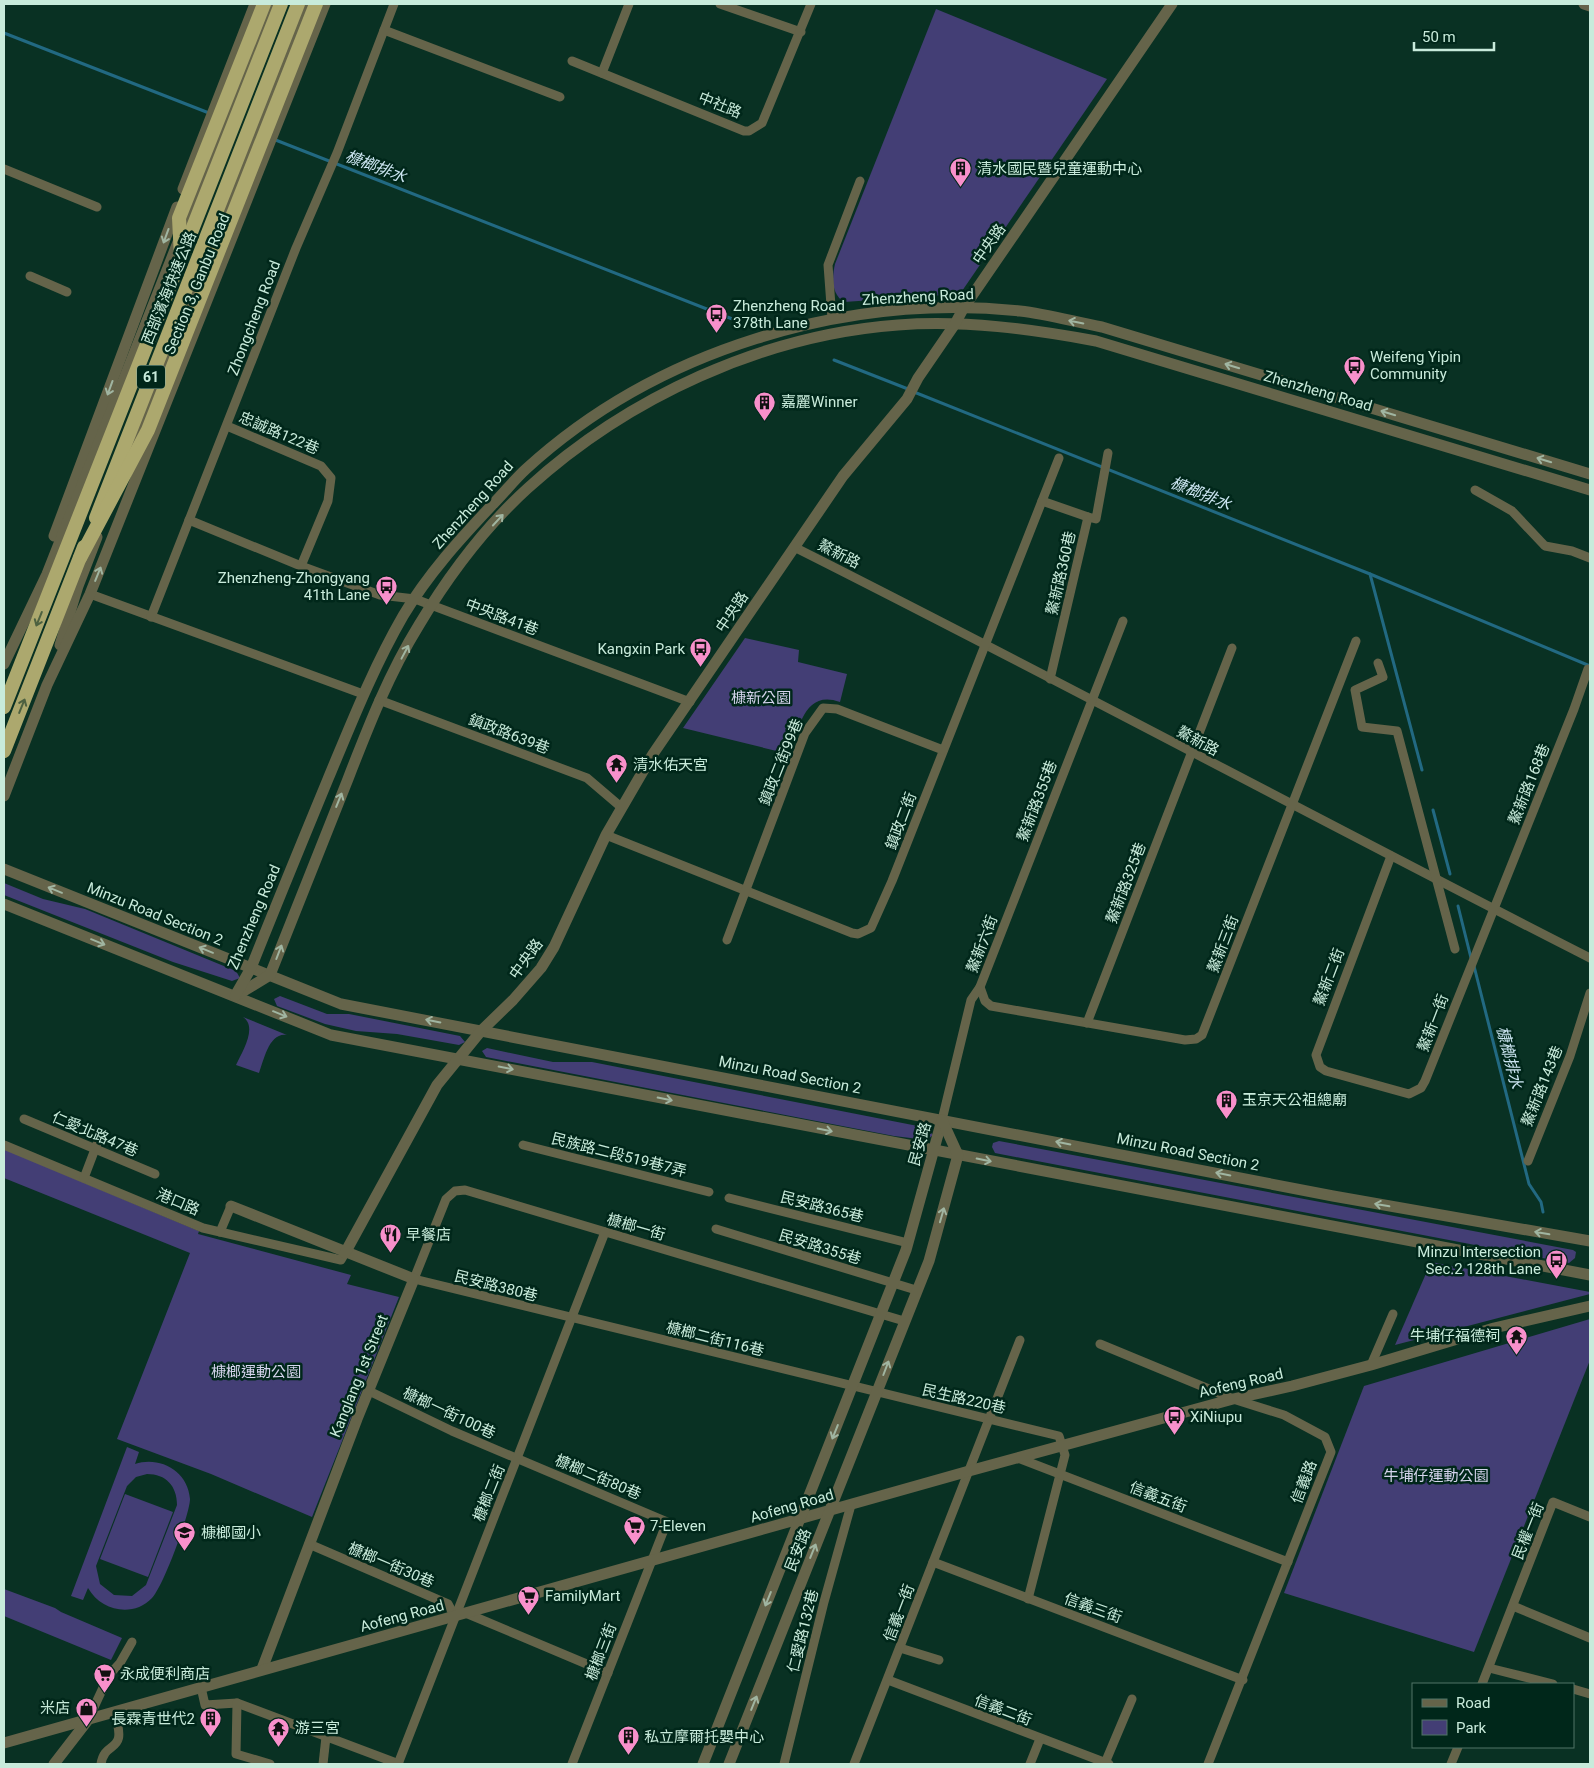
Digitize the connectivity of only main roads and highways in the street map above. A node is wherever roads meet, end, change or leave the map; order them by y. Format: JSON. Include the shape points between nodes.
{"nodes":[{"id":1,"x":264,"y":4,"type":"edge"},
{"id":2,"x":281,"y":4,"type":"edge"},
{"id":3,"x":298,"y":4,"type":"edge"},
{"id":4,"x":316,"y":4,"type":"edge"},
{"id":5,"x":181,"y":257,"type":"junction"},
{"id":6,"x":80,"y":558,"type":"junction"},
{"id":7,"x":4,"y":707,"type":"edge"},
{"id":8,"x":4,"y":751,"type":"edge"}],
"edges":[{"from":1,"to":5,"type":"highway","bridge":true,"via":[[179,218]]},
{"from":2,"to":5,"type":"highway","name":"西部濱海快速公路","number":"61"},
{"from":3,"to":6,"type":"highway","name":"西部濱海快速公路","number":"61","bridge":true},
{"from":4,"to":6,"type":"highway","bridge":true,"via":[[148,430]]},
{"from":5,"to":7,"type":"highway","name":"西部濱海快速公路","number":"61","one_way":true},
{"from":8,"to":6,"type":"highway","name":"西部濱海快速公路","number":"61","one_way":true}]}
